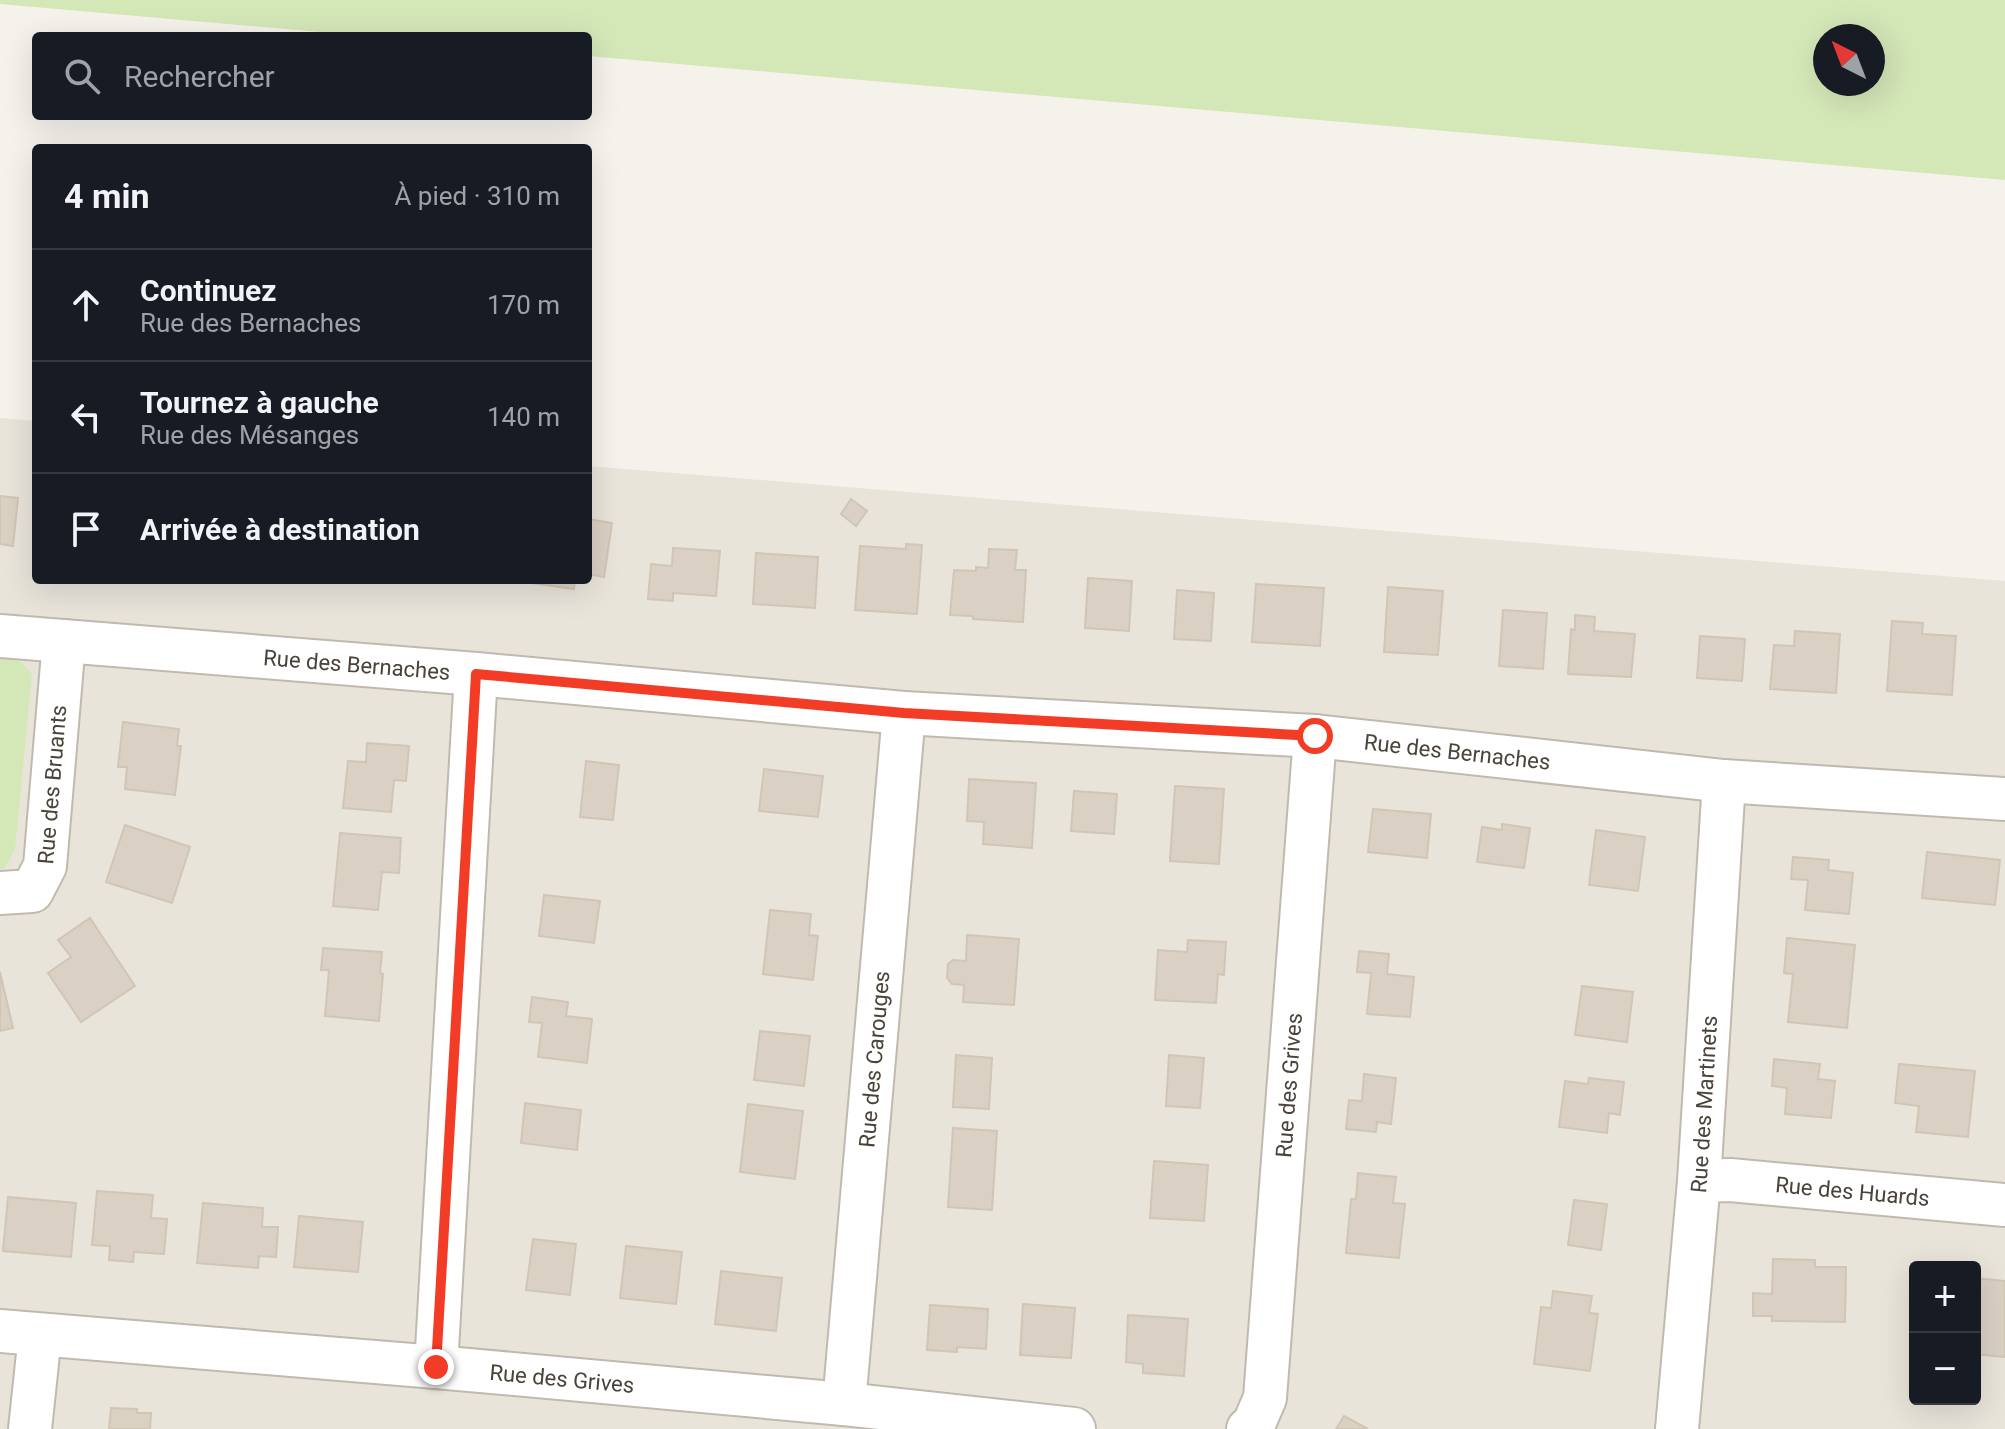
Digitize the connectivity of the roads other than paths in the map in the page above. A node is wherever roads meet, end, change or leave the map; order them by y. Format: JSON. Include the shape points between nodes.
{"nodes":[{"id":1,"x":0,"y":636,"type":"edge"},
{"id":2,"x":64,"y":641,"type":"junction"},
{"id":3,"x":476,"y":674,"type":"junction"},
{"id":4,"x":904,"y":713,"type":"junction"},
{"id":5,"x":1315,"y":736,"type":"junction"},
{"id":6,"x":1724,"y":781,"type":"junction"},
{"id":7,"x":2005,"y":799,"type":"edge"},
{"id":8,"x":0,"y":893,"type":"edge"},
{"id":9,"x":1699,"y":1181,"type":"junction"},
{"id":10,"x":2005,"y":1205,"type":"edge"},
{"id":11,"x":20,"y":1333,"type":"edge"},
{"id":12,"x":436,"y":1367,"type":"junction"},
{"id":13,"x":844,"y":1404,"type":"junction"},
{"id":14,"x":30,"y":1429,"type":"edge"},
{"id":15,"x":1074,"y":1429,"type":"edge"},
{"id":16,"x":1248,"y":1429,"type":"edge"},
{"id":17,"x":1677,"y":1429,"type":"edge"}],
"edges":[{"from":1,"to":2,"type":"street","name":"Rue des Bernaches"},
{"from":2,"to":3,"type":"street","name":"Rue des Bernaches"},
{"from":2,"to":8,"type":"street","name":"Rue des Bruants","via":[[45,866],[32,891]]},
{"from":3,"to":4,"type":"street","name":"Rue des Bernaches"},
{"from":3,"to":12,"type":"street"},
{"from":4,"to":5,"type":"street","name":"Rue des Bernaches"},
{"from":4,"to":13,"type":"street","name":"Rue des Carouges"},
{"from":5,"to":6,"type":"street","name":"Rue des Bernaches"},
{"from":5,"to":16,"type":"street","name":"Rue des Grives","via":[[1265,1398]]},
{"from":6,"to":7,"type":"street","name":"Rue des Bernaches"},
{"from":6,"to":9,"type":"street","name":"Rue des Martinets"},
{"from":9,"to":10,"type":"street","name":"Rue des Huards"},
{"from":9,"to":17,"type":"street","name":"Rue des Martinets"},
{"from":11,"to":12,"type":"street","name":"Rue des Grives"},
{"from":11,"to":14,"type":"street"},
{"from":12,"to":13,"type":"street","name":"Rue des Grives"},
{"from":13,"to":15,"type":"street","name":"Rue des Grives"}]}
